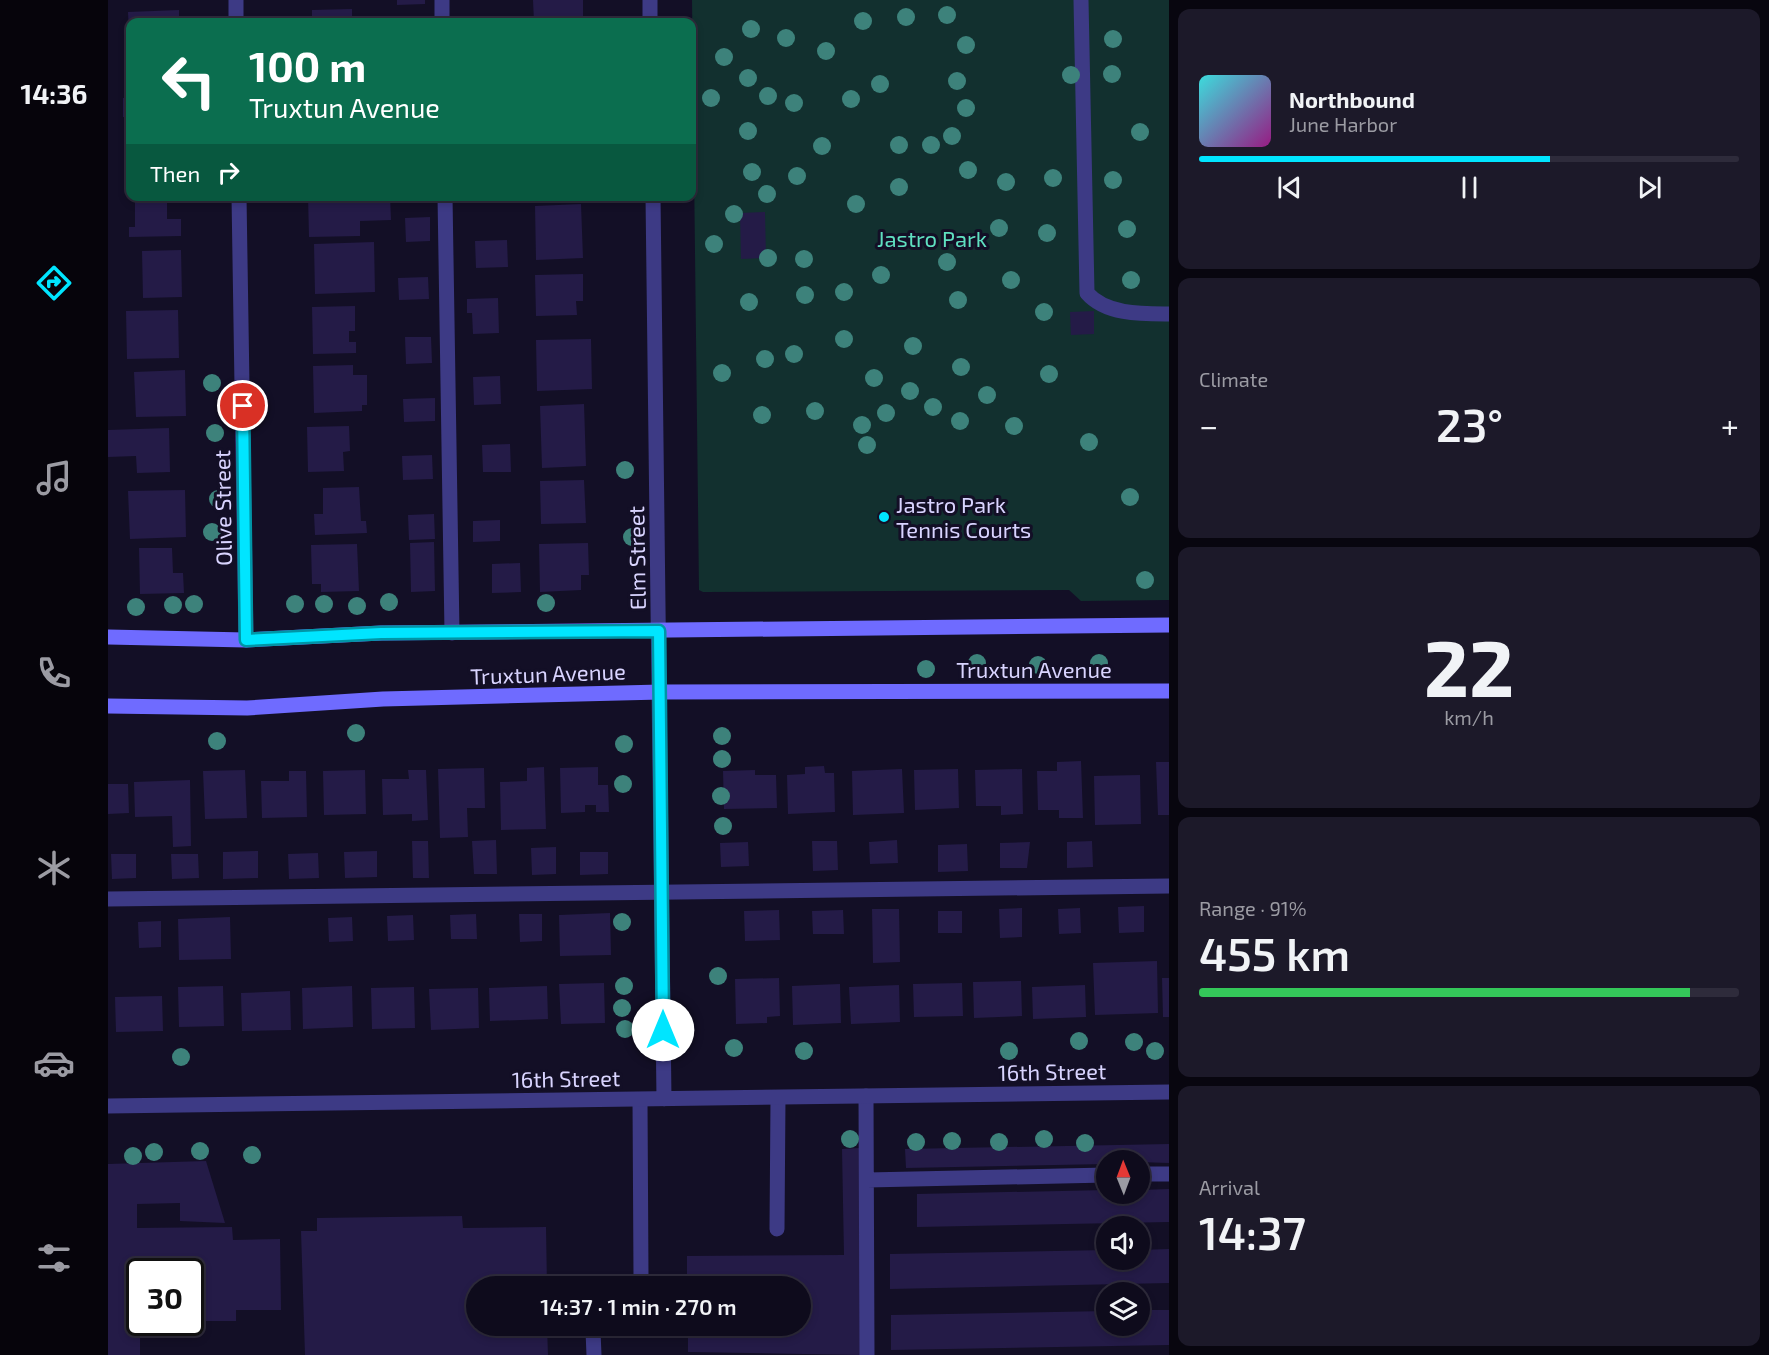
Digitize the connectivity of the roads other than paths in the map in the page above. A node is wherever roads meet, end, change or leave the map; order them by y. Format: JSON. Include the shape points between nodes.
{"nodes":[{"id":1,"x":236,"y":0,"type":"edge"},
{"id":2,"x":442,"y":0,"type":"edge"},
{"id":3,"x":650,"y":0,"type":"edge"},
{"id":4,"x":1081,"y":0,"type":"edge"},
{"id":5,"x":236,"y":18,"type":"edge"},
{"id":6,"x":442,"y":18,"type":"edge"},
{"id":7,"x":650,"y":18,"type":"edge"},
{"id":8,"x":239,"y":201,"type":"edge"},
{"id":9,"x":445,"y":201,"type":"edge"},
{"id":10,"x":653,"y":201,"type":"edge"},
{"id":11,"x":1169,"y":314,"type":"edge"},
{"id":12,"x":1169,"y":624,"type":"edge"},
{"id":13,"x":659,"y":631,"type":"junction"},
{"id":14,"x":452,"y":633,"type":"junction"},
{"id":15,"x":108,"y":637,"type":"edge"},
{"id":16,"x":246,"y":640,"type":"junction"},
{"id":17,"x":1169,"y":691,"type":"edge"},
{"id":18,"x":661,"y":692,"type":"junction"},
{"id":19,"x":108,"y":706,"type":"edge"},
{"id":20,"x":1169,"y":886,"type":"edge"},
{"id":21,"x":662,"y":892,"type":"junction"},
{"id":22,"x":108,"y":898,"type":"edge"},
{"id":23,"x":1169,"y":1092,"type":"edge"},
{"id":24,"x":866,"y":1096,"type":"junction"},
{"id":25,"x":778,"y":1098,"type":"junction"},
{"id":26,"x":664,"y":1099,"type":"junction"},
{"id":27,"x":640,"y":1100,"type":"junction"},
{"id":28,"x":108,"y":1106,"type":"edge"},
{"id":29,"x":1150,"y":1174,"type":"edge"},
{"id":30,"x":1169,"y":1174,"type":"edge"},
{"id":31,"x":1096,"y":1175,"type":"edge"},
{"id":32,"x":867,"y":1180,"type":"junction"},
{"id":33,"x":777,"y":1229,"type":"dead end"},
{"id":34,"x":641,"y":1276,"type":"edge"},
{"id":35,"x":592,"y":1336,"type":"edge"},
{"id":36,"x":594,"y":1355,"type":"edge"},
{"id":37,"x":867,"y":1355,"type":"edge"}],
"edges":[{"from":1,"to":5,"type":"street"},
{"from":2,"to":6,"type":"street"},
{"from":3,"to":7,"type":"street"},
{"from":4,"to":11,"type":"street","via":[[1087,293],[1093,300],[1123,312]]},
{"from":8,"to":16,"type":"street","name":"Olive Street"},
{"from":9,"to":14,"type":"street"},
{"from":10,"to":13,"type":"street","name":"Elm Street"},
{"from":12,"to":13,"type":"main road","name":"Truxtun Avenue"},
{"from":13,"to":14,"type":"main road","name":"Truxtun Avenue"},
{"from":13,"to":18,"type":"street","name":"Elm Street"},
{"from":14,"to":16,"type":"main road","name":"Truxtun Avenue"},
{"from":15,"to":16,"type":"main road","name":"Truxtun Avenue"},
{"from":17,"to":18,"type":"main road","name":"Truxtun Avenue"},
{"from":18,"to":19,"type":"main road","name":"Truxtun Avenue","via":[[383,699],[247,708]]},
{"from":18,"to":21,"type":"street","name":"Elm Street"},
{"from":20,"to":21,"type":"street"},
{"from":21,"to":22,"type":"street"},
{"from":21,"to":26,"type":"street","name":"Elm Street"},
{"from":23,"to":24,"type":"street","name":"16th Street"},
{"from":24,"to":25,"type":"street","name":"16th Street"},
{"from":24,"to":32,"type":"street"},
{"from":25,"to":26,"type":"street","name":"16th Street"},
{"from":25,"to":33,"type":"street"},
{"from":26,"to":27,"type":"street","name":"16th Street"},
{"from":27,"to":28,"type":"street","name":"16th Street"},
{"from":27,"to":34,"type":"street"},
{"from":29,"to":30,"type":"street"},
{"from":31,"to":32,"type":"street"},
{"from":32,"to":37,"type":"street"},
{"from":35,"to":36,"type":"street"}]}
